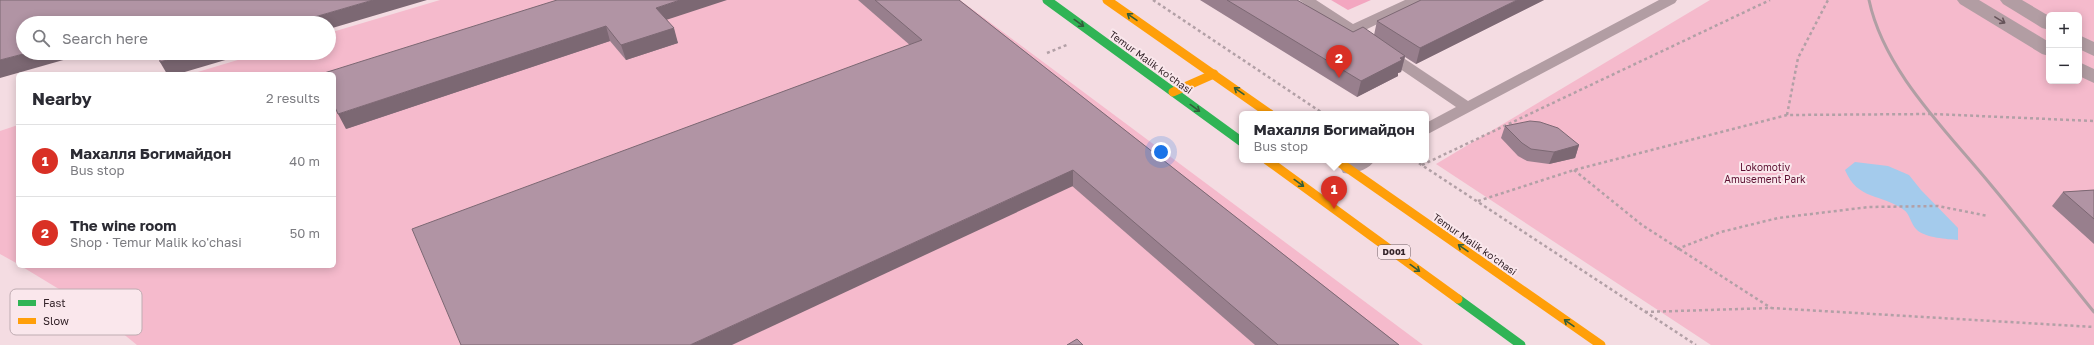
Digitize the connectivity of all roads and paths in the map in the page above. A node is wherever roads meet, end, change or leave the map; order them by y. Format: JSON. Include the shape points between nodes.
{"nodes":[{"id":1,"x":1047,"y":0,"type":"edge"},
{"id":2,"x":1107,"y":0,"type":"edge"},
{"id":3,"x":1153,"y":0,"type":"edge"},
{"id":4,"x":1306,"y":0,"type":"edge"},
{"id":5,"x":1416,"y":0,"type":"edge"},
{"id":6,"x":1770,"y":0,"type":"edge"},
{"id":7,"x":1828,"y":0,"type":"edge"},
{"id":8,"x":1966,"y":0,"type":"edge"},
{"id":9,"x":2009,"y":0,"type":"edge"},
{"id":10,"x":1660,"y":1,"type":"edge"},
{"id":11,"x":2046,"y":22,"type":"edge"},
{"id":12,"x":1352,"y":30,"type":"junction"},
{"id":13,"x":2082,"y":43,"type":"edge"},
{"id":14,"x":2046,"y":48,"type":"edge"},
{"id":15,"x":2094,"y":50,"type":"edge"},
{"id":16,"x":2082,"y":70,"type":"edge"},
{"id":17,"x":1214,"y":74,"type":"junction"},
{"id":18,"x":2094,"y":76,"type":"edge"},
{"id":19,"x":1173,"y":92,"type":"junction"},
{"id":20,"x":1468,"y":108,"type":"junction"},
{"id":21,"x":1266,"y":111,"type":"edge"},
{"id":22,"x":1320,"y":111,"type":"edge"},
{"id":23,"x":1787,"y":115,"type":"junction"},
{"id":24,"x":2094,"y":121,"type":"edge"},
{"id":25,"x":1429,"y":128,"type":"edge"},
{"id":26,"x":1239,"y":140,"type":"edge"},
{"id":27,"x":1429,"y":162,"type":"edge"},
{"id":28,"x":1271,"y":163,"type":"edge"},
{"id":29,"x":1352,"y":163,"type":"edge"},
{"id":30,"x":1419,"y":163,"type":"edge"},
{"id":31,"x":1426,"y":163,"type":"edge"},
{"id":32,"x":1342,"y":165,"type":"edge"},
{"id":33,"x":1422,"y":165,"type":"junction"},
{"id":34,"x":1574,"y":170,"type":"junction"},
{"id":35,"x":1478,"y":201,"type":"junction"},
{"id":36,"x":1988,"y":216,"type":"dead end"},
{"id":37,"x":1677,"y":249,"type":"junction"},
{"id":38,"x":1771,"y":308,"type":"junction"},
{"id":39,"x":1646,"y":312,"type":"junction"},
{"id":40,"x":2094,"y":327,"type":"edge"},
{"id":41,"x":1521,"y":345,"type":"edge"},
{"id":42,"x":1601,"y":345,"type":"edge"},
{"id":43,"x":1696,"y":345,"type":"edge"}],
"edges":[{"from":1,"to":19,"type":"highway","name":"Temur Malik ko'chasi","one_way":true},
{"from":17,"to":2,"type":"highway","one_way":true},
{"from":3,"to":22,"type":"path"},
{"from":4,"to":12,"type":"lane"},
{"from":5,"to":12,"type":"lane"},
{"from":6,"to":27,"type":"path"},
{"from":7,"to":23,"type":"path","via":[[1798,58]]},
{"from":8,"to":14,"type":"street","one_way":true},
{"from":9,"to":11,"type":"street"},
{"from":10,"to":20,"type":"lane"},
{"from":12,"to":20,"type":"lane"},
{"from":13,"to":15,"type":"street"},
{"from":16,"to":18,"type":"street"},
{"from":17,"to":19,"type":"highway"},
{"from":21,"to":17,"type":"highway","one_way":true},
{"from":19,"to":26,"type":"highway","name":"Temur Malik ko'chasi","one_way":true},
{"from":20,"to":25,"type":"lane"},
{"from":23,"to":24,"type":"path","via":[[1933,114]]},
{"from":23,"to":34,"type":"path"},
{"from":28,"to":41,"type":"highway","number":"D001","one_way":true},
{"from":29,"to":32,"type":"lane"},
{"from":30,"to":33,"type":"path"},
{"from":31,"to":33,"type":"path"},
{"from":42,"to":32,"type":"highway","name":"Temur Malik ko'chasi","one_way":true},
{"from":33,"to":35,"type":"path"},
{"from":34,"to":35,"type":"path"},
{"from":34,"to":37,"type":"path","via":[[1642,225]]},
{"from":35,"to":39,"type":"path"},
{"from":36,"to":37,"type":"path","via":[[1938,206],[1869,207],[1778,218],[1721,232]]},
{"from":37,"to":38,"type":"path"},
{"from":38,"to":39,"type":"path"},
{"from":38,"to":40,"type":"path"},
{"from":39,"to":43,"type":"path"}]}
